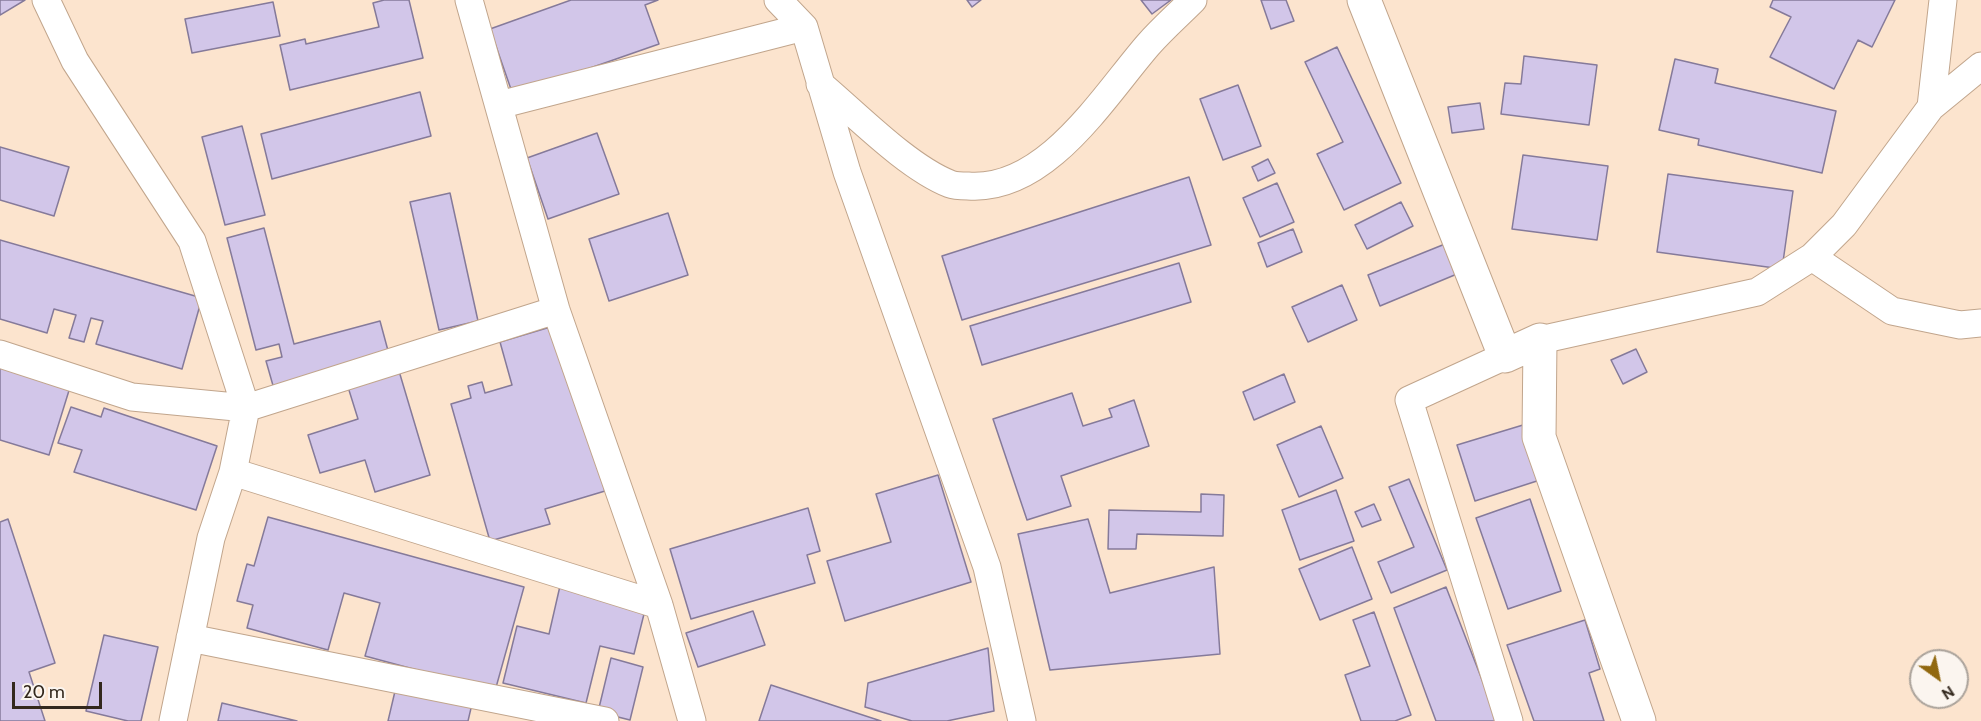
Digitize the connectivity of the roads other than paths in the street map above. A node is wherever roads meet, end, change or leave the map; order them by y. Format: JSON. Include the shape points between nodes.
{"nodes":[{"id":1,"x":46,"y":0,"type":"edge"},
{"id":2,"x":469,"y":0,"type":"edge"},
{"id":3,"x":778,"y":0,"type":"edge"},
{"id":4,"x":1193,"y":0,"type":"edge"},
{"id":5,"x":1943,"y":0,"type":"edge"},
{"id":6,"x":1364,"y":4,"type":"edge"},
{"id":7,"x":804,"y":27,"type":"junction"},
{"id":8,"x":1981,"y":66,"type":"edge"},
{"id":9,"x":820,"y":84,"type":"junction"},
{"id":10,"x":500,"y":105,"type":"junction"},
{"id":11,"x":1931,"y":107,"type":"junction"},
{"id":12,"x":1812,"y":257,"type":"junction"},
{"id":13,"x":556,"y":310,"type":"junction"},
{"id":14,"x":1981,"y":323,"type":"edge"},
{"id":15,"x":1540,"y":340,"type":"junction"},
{"id":16,"x":0,"y":354,"type":"edge"},
{"id":17,"x":1505,"y":357,"type":"junction"},
{"id":18,"x":246,"y":408,"type":"junction"},
{"id":19,"x":233,"y":472,"type":"junction"},
{"id":20,"x":659,"y":604,"type":"junction"},
{"id":21,"x":190,"y":638,"type":"junction"},
{"id":22,"x":173,"y":721,"type":"edge"},
{"id":23,"x":605,"y":721,"type":"edge"},
{"id":24,"x":692,"y":721,"type":"edge"},
{"id":25,"x":1022,"y":721,"type":"edge"},
{"id":26,"x":1509,"y":721,"type":"edge"},
{"id":27,"x":1639,"y":721,"type":"edge"}],
"edges":[{"from":1,"to":18,"type":"street","via":[[75,61],[192,241]]},
{"from":2,"to":10,"type":"street"},
{"from":3,"to":7,"type":"street"},
{"from":4,"to":9,"type":"street","via":[[1149,44],[1076,132],[1037,165],[1007,181],[982,187],[951,185],[914,163]]},
{"from":5,"to":11,"type":"street"},
{"from":6,"to":17,"type":"main road"},
{"from":7,"to":9,"type":"street"},
{"from":7,"to":10,"type":"street"},
{"from":8,"to":11,"type":"street"},
{"from":9,"to":25,"type":"street","via":[[847,172],[987,567]]},
{"from":10,"to":13,"type":"street"},
{"from":11,"to":12,"type":"street","via":[[1844,225]]},
{"from":12,"to":14,"type":"street","via":[[1892,311],[1960,325]]},
{"from":12,"to":15,"type":"street","via":[[1757,292]]},
{"from":13,"to":18,"type":"street"},
{"from":13,"to":20,"type":"street"},
{"from":15,"to":17,"type":"main road"},
{"from":15,"to":27,"type":"main road","via":[[1539,437]]},
{"from":16,"to":18,"type":"street","via":[[132,397]]},
{"from":17,"to":26,"type":"street","via":[[1409,400]]},
{"from":18,"to":19,"type":"street"},
{"from":19,"to":20,"type":"street"},
{"from":19,"to":21,"type":"street","via":[[211,538]]},
{"from":20,"to":24,"type":"street"},
{"from":21,"to":22,"type":"street"},
{"from":21,"to":23,"type":"street"}]}
